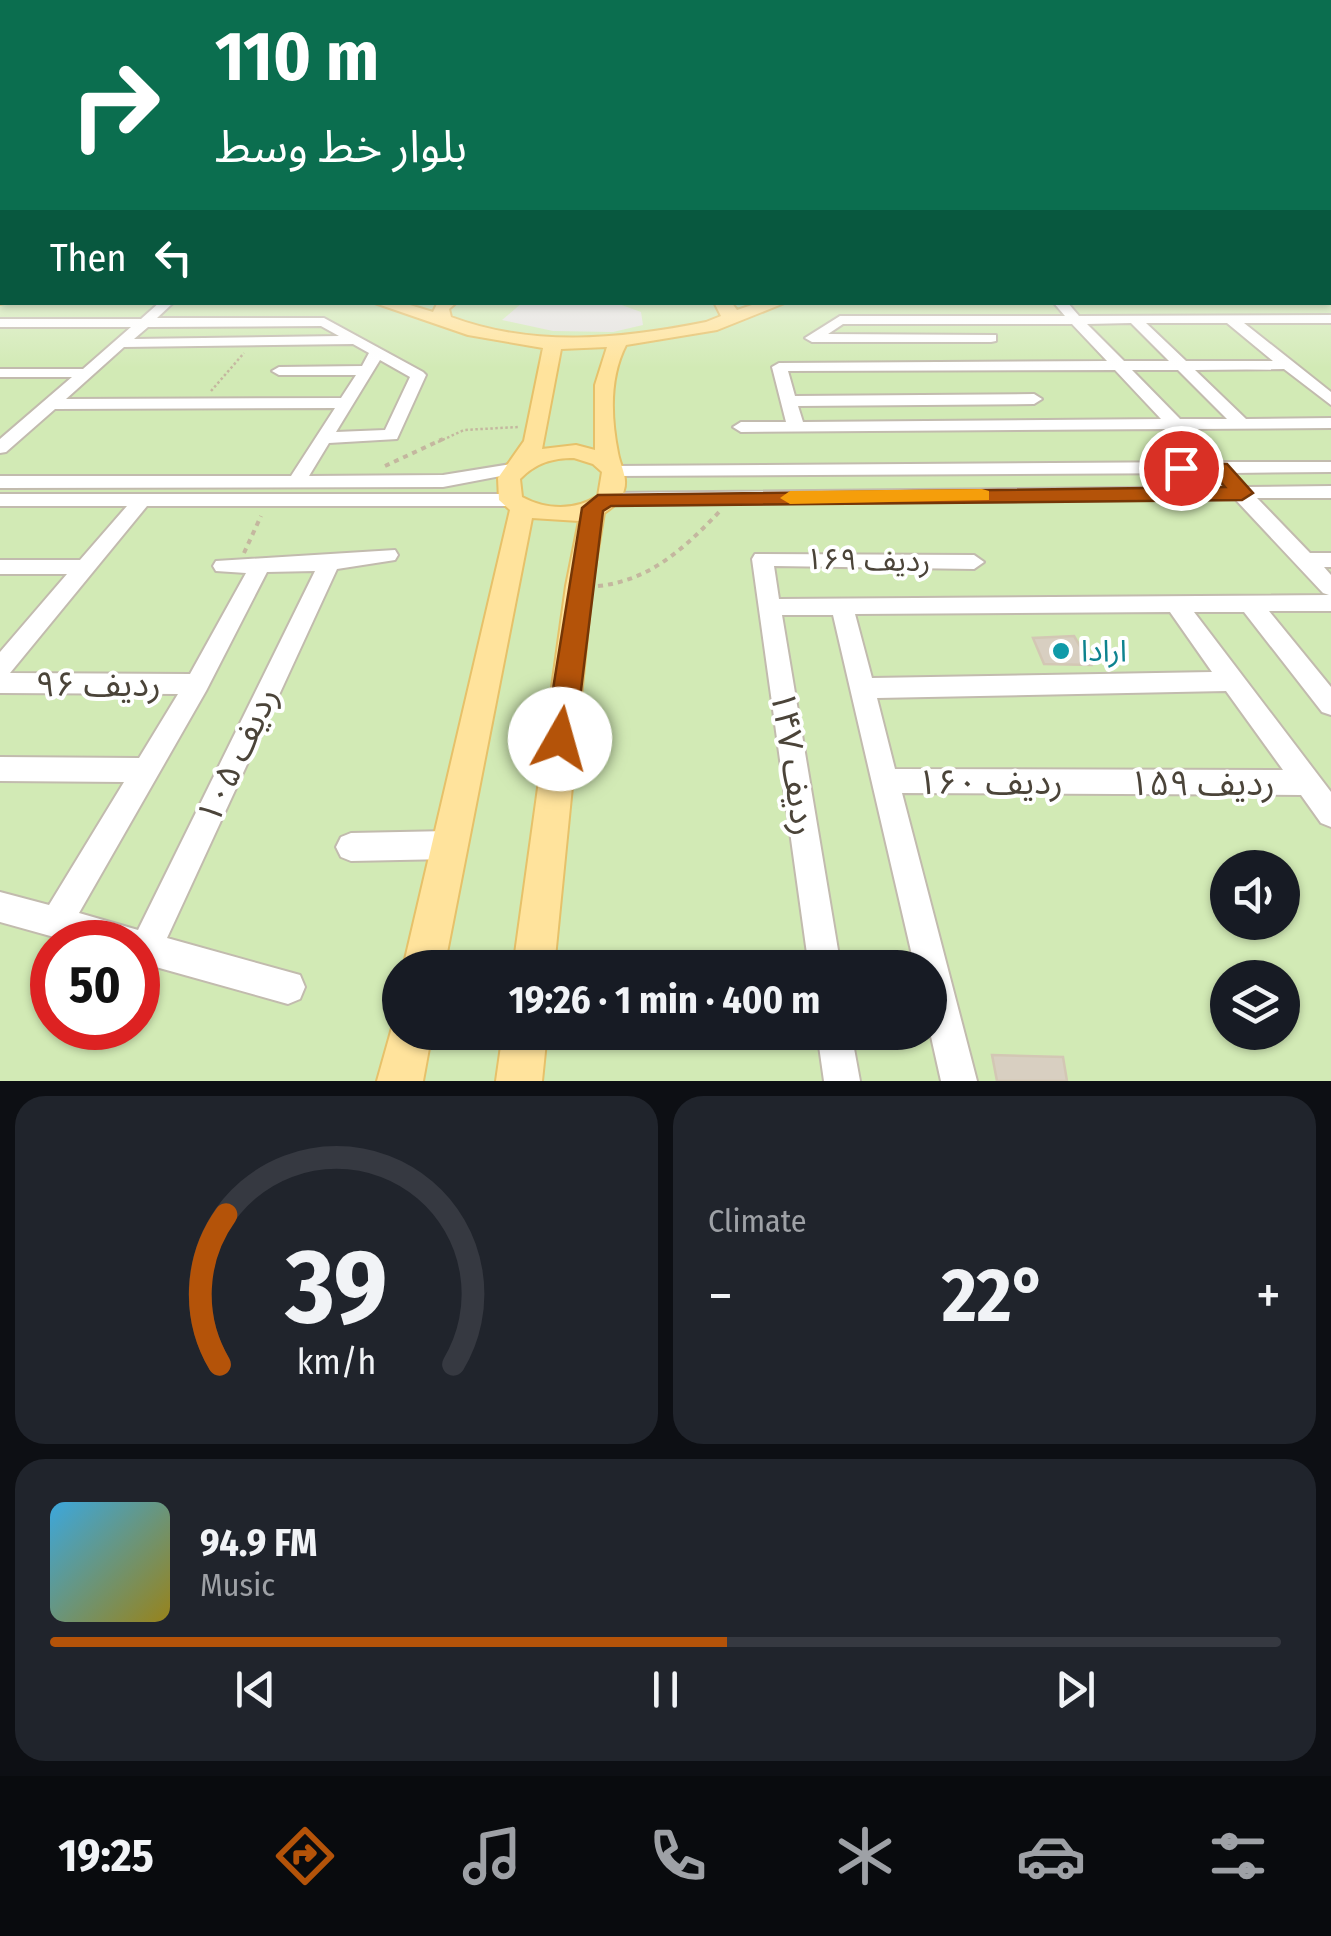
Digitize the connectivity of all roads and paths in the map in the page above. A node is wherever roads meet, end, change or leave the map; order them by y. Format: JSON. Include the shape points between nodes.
{"nodes":[{"id":1,"x":165,"y":305,"type":"edge"},
{"id":2,"x":402,"y":305,"type":"edge"},
{"id":3,"x":759,"y":305,"type":"edge"},
{"id":4,"x":1063,"y":305,"type":"edge"},
{"id":5,"x":726,"y":310,"type":"edge"},
{"id":6,"x":446,"y":311,"type":"edge"},
{"id":7,"x":978,"y":319,"type":"junction"},
{"id":8,"x":1075,"y":319,"type":"junction"},
{"id":9,"x":1134,"y":319,"type":"junction"},
{"id":10,"x":1230,"y":319,"type":"junction"},
{"id":11,"x":1331,"y":319,"type":"edge"},
{"id":12,"x":146,"y":323,"type":"junction"},
{"id":13,"x":0,"y":324,"type":"edge"},
{"id":14,"x":991,"y":338,"type":"junction"},
{"id":15,"x":358,"y":340,"type":"junction"},
{"id":16,"x":253,"y":341,"type":"junction"},
{"id":17,"x":298,"y":341,"type":"junction"},
{"id":18,"x":619,"y":342,"type":"junction"},
{"id":19,"x":123,"y":343,"type":"junction"},
{"id":20,"x":553,"y":344,"type":"junction"},
{"id":21,"x":378,"y":351,"type":"junction"},
{"id":22,"x":1286,"y":365,"type":"junction"},
{"id":23,"x":1011,"y":366,"type":"junction"},
{"id":24,"x":1120,"y":366,"type":"junction"},
{"id":25,"x":1183,"y":366,"type":"junction"},
{"id":26,"x":366,"y":370,"type":"junction"},
{"id":27,"x":279,"y":371,"type":"junction"},
{"id":28,"x":0,"y":373,"type":"edge"},
{"id":29,"x":87,"y":373,"type":"junction"},
{"id":30,"x":1034,"y":399,"type":"junction"},
{"id":31,"x":1331,"y":400,"type":"edge"},
{"id":32,"x":790,"y":401,"type":"junction"},
{"id":33,"x":345,"y":403,"type":"junction"},
{"id":34,"x":51,"y":404,"type":"junction"},
{"id":35,"x":200,"y":404,"type":"junction"},
{"id":36,"x":256,"y":404,"type":"junction"},
{"id":37,"x":1241,"y":423,"type":"junction"},
{"id":38,"x":1331,"y":423,"type":"edge"},
{"id":39,"x":538,"y":426,"type":"junction"},
{"id":40,"x":1054,"y":426,"type":"junction"},
{"id":41,"x":1177,"y":426,"type":"junction"},
{"id":42,"x":740,"y":427,"type":"dead end"},
{"id":43,"x":796,"y":427,"type":"junction"},
{"id":44,"x":324,"y":438,"type":"junction"},
{"id":45,"x":0,"y":448,"type":"edge"},
{"id":46,"x":520,"y":466,"type":"junction"},
{"id":47,"x":1331,"y":467,"type":"edge"},
{"id":48,"x":611,"y":468,"type":"junction"},
{"id":49,"x":1220,"y":468,"type":"junction"},
{"id":50,"x":297,"y":481,"type":"junction"},
{"id":51,"x":352,"y":481,"type":"junction"},
{"id":52,"x":0,"y":482,"type":"edge"},
{"id":53,"x":1331,"y":492,"type":"edge"},
{"id":54,"x":1242,"y":493,"type":"junction"},
{"id":55,"x":270,"y":498,"type":"junction"},
{"id":56,"x":732,"y":498,"type":"junction"},
{"id":57,"x":142,"y":499,"type":"junction"},
{"id":58,"x":0,"y":500,"type":"edge"},
{"id":59,"x":517,"y":504,"type":"junction"},
{"id":60,"x":599,"y":504,"type":"junction"},
{"id":61,"x":388,"y":555,"type":"dead end"},
{"id":62,"x":762,"y":560,"type":"joint"},
{"id":63,"x":1304,"y":560,"type":"junction"},
{"id":64,"x":1331,"y":560,"type":"edge"},
{"id":65,"x":974,"y":562,"type":"dead end"},
{"id":66,"x":329,"y":563,"type":"junction"},
{"id":67,"x":241,"y":565,"type":"junction"},
{"id":68,"x":0,"y":566,"type":"edge"},
{"id":69,"x":86,"y":567,"type":"junction"},
{"id":70,"x":579,"y":586,"type":"junction"},
{"id":71,"x":1331,"y":588,"type":"edge"},
{"id":72,"x":1331,"y":603,"type":"edge"},
{"id":73,"x":1176,"y":604,"type":"junction"},
{"id":74,"x":1250,"y":604,"type":"junction"},
{"id":75,"x":770,"y":607,"type":"junction"},
{"id":76,"x":842,"y":607,"type":"junction"},
{"id":77,"x":0,"y":668,"type":"edge"},
{"id":78,"x":1229,"y":681,"type":"junction"},
{"id":79,"x":0,"y":683,"type":"edge"},
{"id":80,"x":197,"y":684,"type":"junction"},
{"id":81,"x":862,"y":688,"type":"junction"},
{"id":82,"x":1331,"y":706,"type":"edge"},
{"id":83,"x":0,"y":769,"type":"edge"},
{"id":84,"x":146,"y":770,"type":"junction"},
{"id":85,"x":884,"y":781,"type":"junction"},
{"id":86,"x":1096,"y":782,"type":"joint"},
{"id":87,"x":1308,"y":783,"type":"junction"},
{"id":88,"x":1331,"y":814,"type":"edge"},
{"id":89,"x":449,"y":845,"type":"junction"},
{"id":90,"x":351,"y":846,"type":"dead end"},
{"id":91,"x":0,"y":908,"type":"edge"},
{"id":92,"x":58,"y":920,"type":"joint"},
{"id":93,"x":150,"y":920,"type":"edge"},
{"id":94,"x":428,"y":950,"type":"edge"},
{"id":95,"x":535,"y":950,"type":"edge"},
{"id":96,"x":821,"y":950,"type":"edge"},
{"id":97,"x":160,"y":951,"type":"edge"},
{"id":98,"x":288,"y":987,"type":"dead end"},
{"id":99,"x":406,"y":1050,"type":"edge"},
{"id":100,"x":523,"y":1050,"type":"edge"},
{"id":101,"x":837,"y":1050,"type":"edge"},
{"id":102,"x":400,"y":1081,"type":"edge"},
{"id":103,"x":519,"y":1081,"type":"edge"},
{"id":104,"x":842,"y":1081,"type":"edge"},
{"id":105,"x":958,"y":1081,"type":"edge"}],
"edges":[{"from":1,"to":12,"type":"street"},
{"from":2,"to":6,"type":"main road"},
{"from":3,"to":5,"type":"main road"},
{"from":4,"to":8,"type":"street"},
{"from":5,"to":18,"type":"main road","via":[[683,332]]},
{"from":6,"to":20,"type":"main road","via":[[491,334]]},
{"from":7,"to":8,"type":"street"},
{"from":7,"to":14,"type":"street"},
{"from":7,"to":14,"type":"street","via":[[840,320],[812,338]]},
{"from":8,"to":9,"type":"street"},
{"from":8,"to":24,"type":"street"},
{"from":9,"to":10,"type":"street"},
{"from":9,"to":25,"type":"street"},
{"from":10,"to":11,"type":"street"},
{"from":10,"to":22,"type":"street"},
{"from":12,"to":13,"type":"street"},
{"from":12,"to":15,"type":"street","via":[[324,322]]},
{"from":12,"to":19,"type":"street"},
{"from":14,"to":23,"type":"street"},
{"from":15,"to":17,"type":"street"},
{"from":15,"to":21,"type":"street"},
{"from":16,"to":17,"type":"street"},
{"from":16,"to":19,"type":"street"},
{"from":16,"to":35,"type":"path"},
{"from":17,"to":27,"type":"street"},
{"from":18,"to":20,"type":"main road"},
{"from":18,"to":48,"type":"main road","via":[[607,359],[604,442]]},
{"from":19,"to":29,"type":"street"},
{"from":20,"to":39,"type":"main road"},
{"from":21,"to":26,"type":"street"},
{"from":21,"to":44,"type":"street","via":[[418,375],[391,435]]},
{"from":22,"to":25,"type":"street"},
{"from":22,"to":31,"type":"street"},
{"from":23,"to":24,"type":"street"},
{"from":23,"to":30,"type":"street"},
{"from":23,"to":32,"type":"street","via":[[779,367]]},
{"from":24,"to":25,"type":"street"},
{"from":24,"to":41,"type":"street"},
{"from":25,"to":37,"type":"street"},
{"from":26,"to":27,"type":"street"},
{"from":26,"to":33,"type":"street"},
{"from":27,"to":36,"type":"street"},
{"from":28,"to":29,"type":"street"},
{"from":29,"to":34,"type":"street"},
{"from":30,"to":32,"type":"street"},
{"from":30,"to":40,"type":"street"},
{"from":32,"to":43,"type":"street"},
{"from":33,"to":36,"type":"street"},
{"from":33,"to":44,"type":"street"},
{"from":34,"to":35,"type":"street"},
{"from":34,"to":45,"type":"street"},
{"from":35,"to":36,"type":"street"},
{"from":37,"to":38,"type":"street"},
{"from":37,"to":41,"type":"street"},
{"from":39,"to":46,"type":"main road"},
{"from":39,"to":51,"type":"path","via":[[464,430]]},
{"from":40,"to":41,"type":"street"},
{"from":40,"to":43,"type":"street"},
{"from":41,"to":49,"type":"street"},
{"from":42,"to":43,"type":"street"},
{"from":44,"to":50,"type":"street"},
{"from":46,"to":48,"type":"main road","via":[[562,451],[590,454]]},
{"from":46,"to":51,"type":"street","via":[[443,480]]},
{"from":46,"to":59,"type":"main road","via":[[507,489]]},
{"from":47,"to":49,"type":"street"},
{"from":48,"to":49,"type":"street"},
{"from":48,"to":60,"type":"main road","via":[[613,490]]},
{"from":49,"to":54,"type":"street"},
{"from":50,"to":51,"type":"street"},
{"from":50,"to":52,"type":"street"},
{"from":53,"to":54,"type":"street"},
{"from":54,"to":56,"type":"street"},
{"from":54,"to":63,"type":"street"},
{"from":55,"to":57,"type":"street"},
{"from":55,"to":59,"type":"street"},
{"from":55,"to":67,"type":"path"},
{"from":56,"to":60,"type":"street"},
{"from":56,"to":70,"type":"path","via":[[659,564],[629,581]]},
{"from":57,"to":58,"type":"street"},
{"from":57,"to":69,"type":"street"},
{"from":59,"to":60,"type":"main road","via":[[556,517]]},
{"from":59,"to":89,"type":"main road"},
{"from":60,"to":70,"type":"main road"},
{"from":61,"to":66,"type":"street"},
{"from":62,"to":65,"type":"street","name":"ردیف ۱۶۹"},
{"from":62,"to":75,"type":"street","name":"ردیف ۱۴۷"},
{"from":63,"to":64,"type":"street"},
{"from":63,"to":71,"type":"street"},
{"from":66,"to":67,"type":"street"},
{"from":66,"to":93,"type":"street","name":"ردیف ۱۰۵"},
{"from":67,"to":80,"type":"street"},
{"from":68,"to":69,"type":"street"},
{"from":69,"to":77,"type":"street"},
{"from":70,"to":95,"type":"main road"},
{"from":72,"to":74,"type":"street"},
{"from":73,"to":74,"type":"street"},
{"from":73,"to":76,"type":"street"},
{"from":73,"to":78,"type":"street"},
{"from":74,"to":82,"type":"street"},
{"from":75,"to":76,"type":"street"},
{"from":75,"to":96,"type":"street","name":"ردیف ۱۴۷"},
{"from":76,"to":81,"type":"street"},
{"from":78,"to":81,"type":"street"},
{"from":78,"to":87,"type":"street"},
{"from":79,"to":80,"type":"street","name":"ردیف ۹۶"},
{"from":80,"to":84,"type":"street"},
{"from":81,"to":85,"type":"street"},
{"from":83,"to":84,"type":"street"},
{"from":84,"to":92,"type":"street"},
{"from":85,"to":86,"type":"street","name":"ردیف ۱۶۰"},
{"from":85,"to":105,"type":"street"},
{"from":86,"to":87,"type":"street","name":"ردیف ۱۵۹"},
{"from":87,"to":88,"type":"street"},
{"from":89,"to":90,"type":"street"},
{"from":89,"to":94,"type":"main road"},
{"from":91,"to":92,"type":"street"},
{"from":97,"to":98,"type":"street"},
{"from":99,"to":102,"type":"main road"},
{"from":100,"to":103,"type":"main road"},
{"from":101,"to":104,"type":"street"}]}
